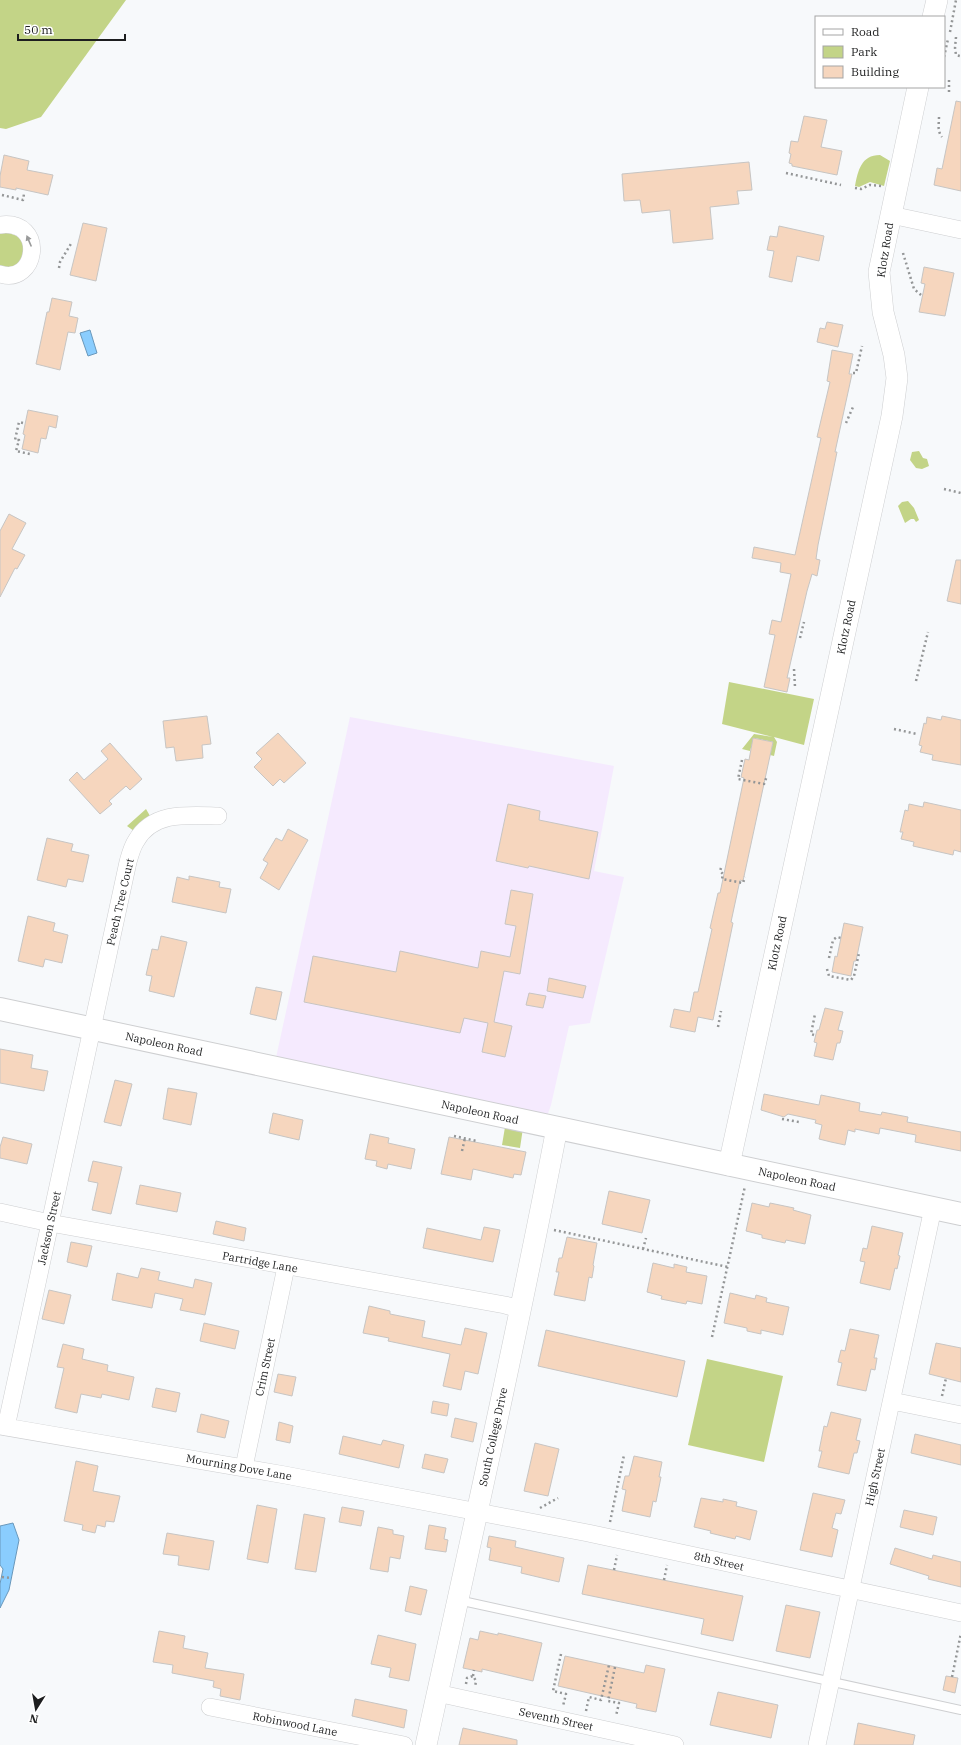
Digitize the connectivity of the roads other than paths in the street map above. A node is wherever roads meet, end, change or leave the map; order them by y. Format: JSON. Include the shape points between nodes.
{"nodes":[{"id":1,"x":937,"y":0,"type":"edge"},
{"id":2,"x":933,"y":16,"type":"edge"},
{"id":3,"x":918,"y":88,"type":"edge"},
{"id":4,"x":891,"y":215,"type":"junction"},
{"id":5,"x":0,"y":225,"type":"edge"},
{"id":6,"x":961,"y":230,"type":"edge"},
{"id":7,"x":1,"y":279,"type":"edge"},
{"id":8,"x":218,"y":816,"type":"dead end"},
{"id":9,"x":0,"y":1009,"type":"edge"},
{"id":10,"x":92,"y":1029,"type":"junction"},
{"id":11,"x":557,"y":1128,"type":"junction"},
{"id":12,"x":729,"y":1165,"type":"junction"},
{"id":13,"x":934,"y":1208,"type":"junction"},
{"id":14,"x":0,"y":1212,"type":"edge"},
{"id":15,"x":961,"y":1214,"type":"edge"},
{"id":16,"x":50,"y":1224,"type":"junction"},
{"id":17,"x":286,"y":1267,"type":"junction"},
{"id":18,"x":520,"y":1309,"type":"junction"},
{"id":19,"x":892,"y":1400,"type":"junction"},
{"id":20,"x":961,"y":1415,"type":"edge"},
{"id":21,"x":3,"y":1426,"type":"edge"},
{"id":22,"x":244,"y":1467,"type":"junction"},
{"id":23,"x":477,"y":1512,"type":"junction"},
{"id":24,"x":851,"y":1590,"type":"junction"},
{"id":25,"x":457,"y":1599,"type":"junction"},
{"id":26,"x":961,"y":1613,"type":"edge"},
{"id":27,"x":831,"y":1681,"type":"junction"},
{"id":28,"x":437,"y":1693,"type":"junction"},
{"id":29,"x":210,"y":1706,"type":"dead end"},
{"id":30,"x":961,"y":1710,"type":"edge"},
{"id":31,"x":404,"y":1745,"type":"edge"},
{"id":32,"x":426,"y":1745,"type":"edge"},
{"id":33,"x":675,"y":1745,"type":"edge"},
{"id":34,"x":817,"y":1745,"type":"edge"}],
"edges":[{"from":1,"to":2,"type":"street"},
{"from":3,"to":4,"type":"street","name":"Klotz Road"},
{"from":4,"to":6,"type":"street"},
{"from":4,"to":12,"type":"street","name":"Klotz Road","via":[[879,272],[883,312],[894,355],[896,378],[892,416]]},
{"from":7,"to":5,"type":"street","one_way":true,"via":[[26,267],[30,260],[32,244],[23,230],[16,226]]},
{"from":8,"to":10,"type":"street","name":"Peach Tree Court","via":[[190,815],[163,818],[150,825],[135,842],[128,862]]},
{"from":9,"to":10,"type":"main road","name":"Napoleon Road"},
{"from":10,"to":11,"type":"main road","name":"Napoleon Road"},
{"from":10,"to":16,"type":"street","name":"Jackson Street"},
{"from":11,"to":12,"type":"main road","name":"Napoleon Road"},
{"from":11,"to":18,"type":"street","name":"South College Drive"},
{"from":12,"to":13,"type":"main road","name":"Napoleon Road"},
{"from":13,"to":15,"type":"main road","name":"Napoleon Road"},
{"from":13,"to":19,"type":"street","name":"High Street"},
{"from":14,"to":16,"type":"street","name":"Partridge Lane"},
{"from":16,"to":17,"type":"street","name":"Partridge Lane"},
{"from":16,"to":21,"type":"street","name":"Jackson Street"},
{"from":17,"to":18,"type":"street","name":"Partridge Lane"},
{"from":17,"to":22,"type":"street","name":"Crim Street"},
{"from":18,"to":23,"type":"street","name":"South College Drive"},
{"from":19,"to":20,"type":"street"},
{"from":19,"to":24,"type":"street","name":"High Street"},
{"from":21,"to":22,"type":"street","name":"Mourning Dove Lane"},
{"from":22,"to":23,"type":"street","name":"Mourning Dove Lane"},
{"from":23,"to":24,"type":"street","name":"8th Street","via":[[595,1534]]},
{"from":23,"to":25,"type":"street","name":"South College Drive"},
{"from":24,"to":26,"type":"street","name":"8th Street"},
{"from":24,"to":27,"type":"street","name":"High Street"},
{"from":25,"to":27,"type":"lane"},
{"from":25,"to":28,"type":"street","name":"South College Drive"},
{"from":27,"to":30,"type":"lane"},
{"from":27,"to":34,"type":"street","name":"High Street"},
{"from":28,"to":32,"type":"street","name":"South College Drive"},
{"from":28,"to":33,"type":"street","name":"Seventh Street"},
{"from":29,"to":31,"type":"street","name":"Robinwood Lane"}]}
